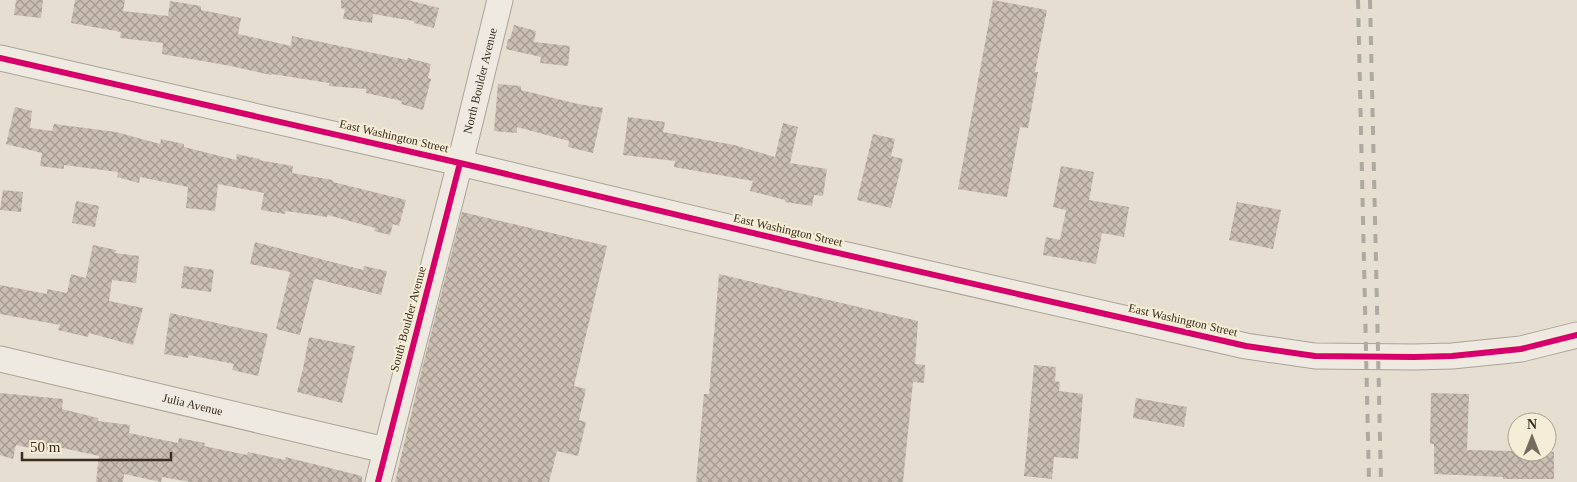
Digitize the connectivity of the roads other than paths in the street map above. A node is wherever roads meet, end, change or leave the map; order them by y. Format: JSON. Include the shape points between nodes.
{"nodes":[{"id":1,"x":500,"y":0,"type":"edge"},
{"id":2,"x":0,"y":58,"type":"edge"},
{"id":3,"x":460,"y":163,"type":"junction"},
{"id":4,"x":1577,"y":335,"type":"edge"},
{"id":5,"x":0,"y":359,"type":"edge"},
{"id":6,"x":385,"y":450,"type":"junction"},
{"id":7,"x":378,"y":482,"type":"edge"}],
"edges":[{"from":1,"to":3,"type":"street","name":"North Boulder Avenue"},
{"from":2,"to":3,"type":"street","name":"East Washington Street"},
{"from":3,"to":4,"type":"street","name":"East Washington Street","via":[[1246,346],[1315,356],[1433,357],[1521,349]]},
{"from":3,"to":6,"type":"street","name":"South Boulder Avenue"},
{"from":5,"to":6,"type":"street","name":"Julia Avenue"},
{"from":6,"to":7,"type":"street","name":"South Boulder Avenue"}]}
